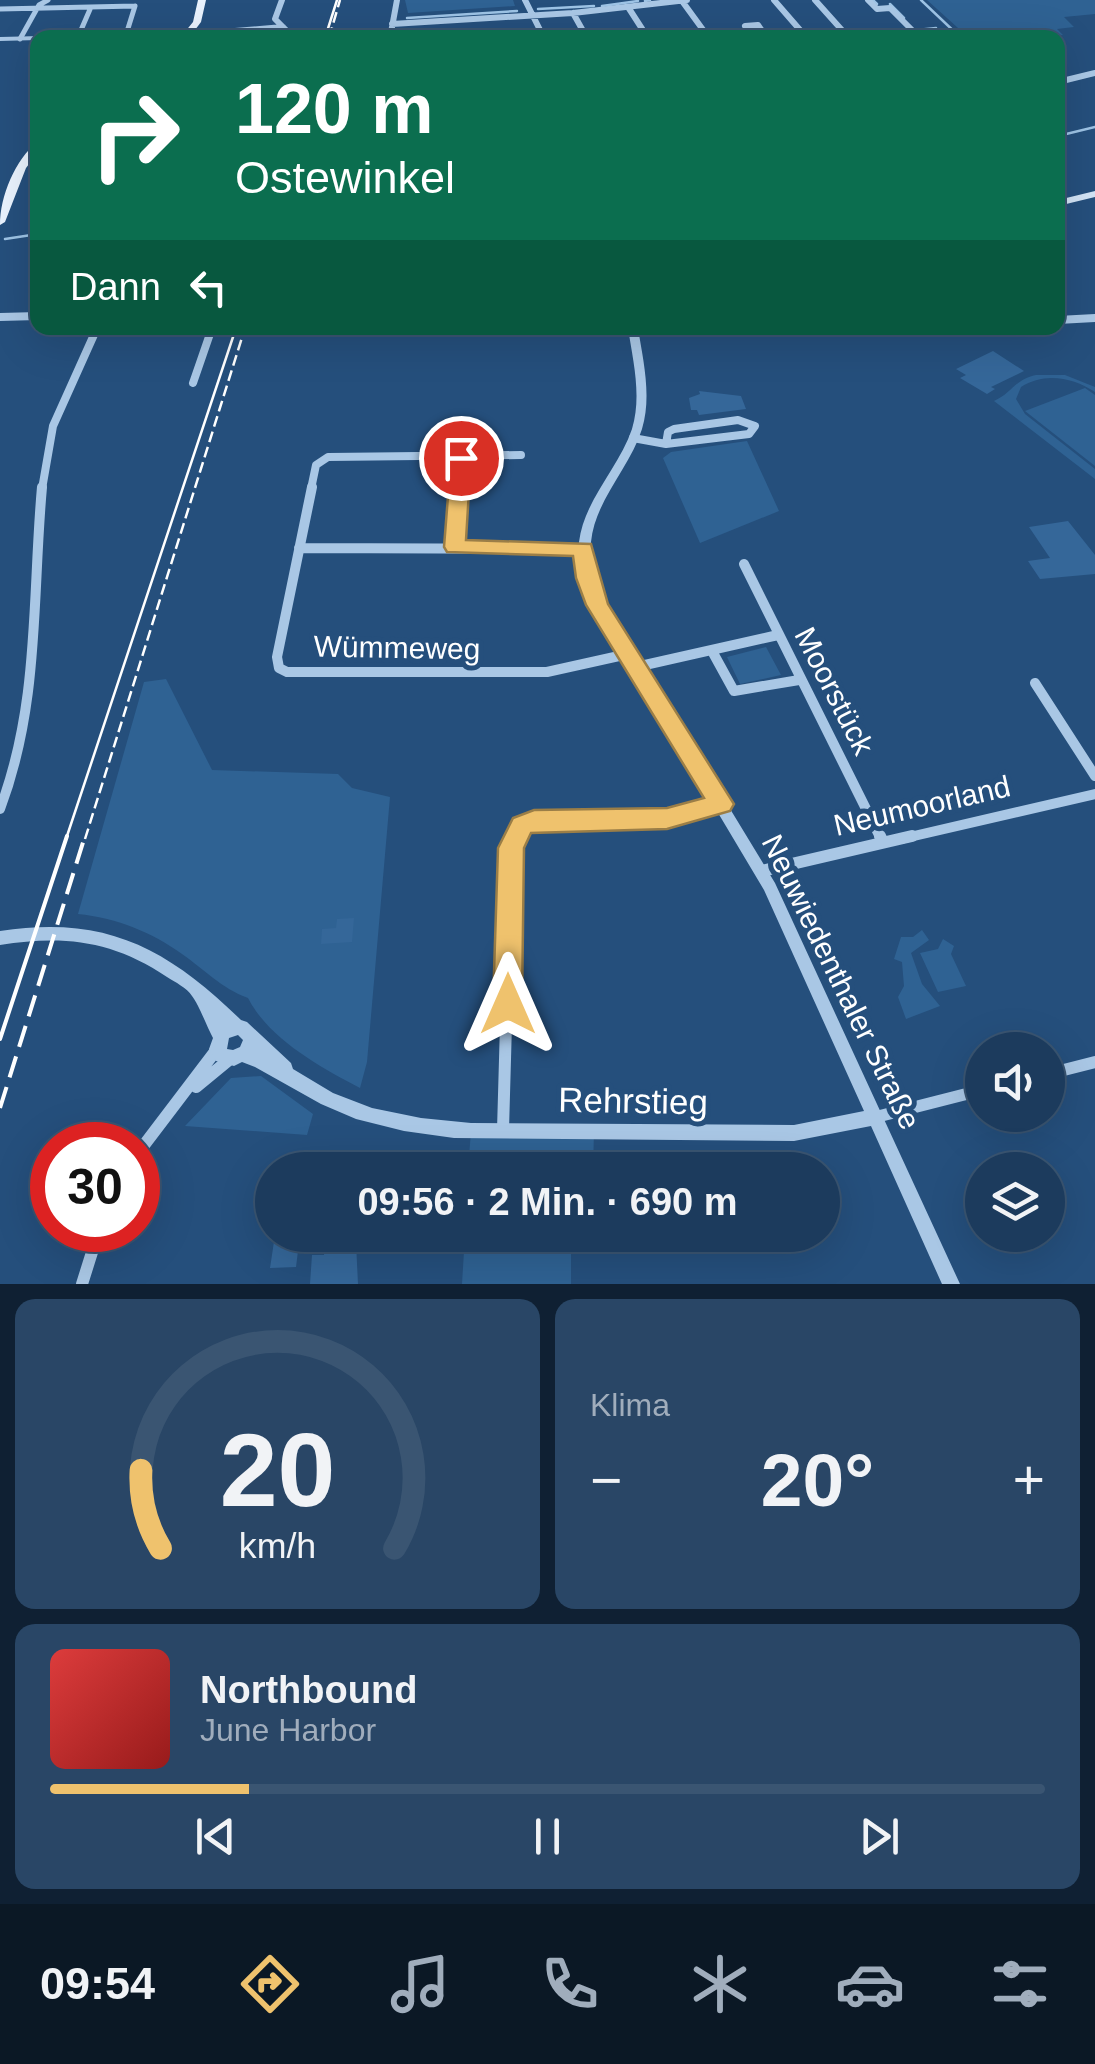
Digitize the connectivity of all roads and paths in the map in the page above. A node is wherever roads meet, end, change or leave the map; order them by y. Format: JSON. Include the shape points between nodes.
{"nodes":[{"id":1,"x":202,"y":0,"type":"edge"},
{"id":2,"x":282,"y":0,"type":"edge"},
{"id":3,"x":397,"y":0,"type":"edge"},
{"id":4,"x":524,"y":0,"type":"edge"},
{"id":5,"x":684,"y":0,"type":"edge"},
{"id":6,"x":774,"y":0,"type":"edge"},
{"id":7,"x":816,"y":0,"type":"edge"},
{"id":8,"x":868,"y":0,"type":"edge"},
{"id":9,"x":595,"y":1,"type":"edge"},
{"id":10,"x":133,"y":2,"type":"edge"},
{"id":11,"x":642,"y":2,"type":"edge"},
{"id":12,"x":44,"y":5,"type":"edge"},
{"id":13,"x":92,"y":7,"type":"junction"},
{"id":14,"x":628,"y":7,"type":"junction"},
{"id":15,"x":0,"y":9,"type":"edge"},
{"id":16,"x":601,"y":10,"type":"junction"},
{"id":17,"x":573,"y":13,"type":"junction"},
{"id":18,"x":196,"y":14,"type":"junction"},
{"id":19,"x":531,"y":15,"type":"junction"},
{"id":20,"x":392,"y":24,"type":"junction"},
{"id":21,"x":283,"y":27,"type":"junction"},
{"id":22,"x":82,"y":30,"type":"edge"},
{"id":23,"x":127,"y":30,"type":"edge"},
{"id":24,"x":183,"y":30,"type":"edge"},
{"id":25,"x":191,"y":30,"type":"edge"},
{"id":26,"x":251,"y":30,"type":"edge"},
{"id":27,"x":284,"y":30,"type":"edge"},
{"id":28,"x":391,"y":30,"type":"edge"},
{"id":29,"x":539,"y":30,"type":"edge"},
{"id":30,"x":583,"y":30,"type":"edge"},
{"id":31,"x":643,"y":30,"type":"edge"},
{"id":32,"x":704,"y":30,"type":"edge"},
{"id":33,"x":800,"y":30,"type":"edge"},
{"id":34,"x":842,"y":30,"type":"edge"},
{"id":35,"x":912,"y":30,"type":"edge"},
{"id":36,"x":30,"y":38,"type":"edge"},
{"id":37,"x":0,"y":39,"type":"edge"},
{"id":38,"x":20,"y":39,"type":"junction"},
{"id":39,"x":1094,"y":74,"type":"edge"},
{"id":40,"x":1065,"y":80,"type":"edge"},
{"id":41,"x":30,"y":155,"type":"edge"},
{"id":42,"x":1095,"y":194,"type":"edge"},
{"id":43,"x":1065,"y":201,"type":"edge"},
{"id":44,"x":0,"y":222,"type":"edge"},
{"id":45,"x":30,"y":316,"type":"edge"},
{"id":46,"x":1065,"y":317,"type":"edge"},
{"id":47,"x":0,"y":318,"type":"edge"},
{"id":48,"x":1095,"y":318,"type":"edge"},
{"id":49,"x":94,"y":335,"type":"edge"},
{"id":50,"x":210,"y":335,"type":"edge"},
{"id":51,"x":634,"y":335,"type":"edge"},
{"id":52,"x":193,"y":384,"type":"dead end"},
{"id":53,"x":633,"y":438,"type":"junction"},
{"id":54,"x":666,"y":444,"type":"junction"},
{"id":55,"x":521,"y":455,"type":"dead end"},
{"id":56,"x":461,"y":458,"type":"junction"},
{"id":57,"x":455,"y":547,"type":"junction"},
{"id":58,"x":299,"y":548,"type":"junction"},
{"id":59,"x":583,"y":549,"type":"junction"},
{"id":60,"x":744,"y":564,"type":"dead end"},
{"id":61,"x":778,"y":635,"type":"junction"},
{"id":62,"x":712,"y":651,"type":"junction"},
{"id":63,"x":632,"y":661,"type":"junction"},
{"id":64,"x":798,"y":680,"type":"junction"},
{"id":65,"x":1036,"y":682,"type":"dead end"},
{"id":66,"x":1095,"y":776,"type":"edge"},
{"id":67,"x":1095,"y":794,"type":"edge"},
{"id":68,"x":721,"y":804,"type":"junction"},
{"id":69,"x":0,"y":809,"type":"edge"},
{"id":70,"x":882,"y":840,"type":"junction"},
{"id":71,"x":762,"y":871,"type":"junction"},
{"id":72,"x":0,"y":938,"type":"edge"},
{"id":73,"x":197,"y":991,"type":"junction"},
{"id":74,"x":232,"y":1048,"type":"junction"},
{"id":75,"x":1095,"y":1062,"type":"edge"},
{"id":76,"x":1065,"y":1070,"type":"edge"},
{"id":77,"x":965,"y":1094,"type":"edge"},
{"id":78,"x":876,"y":1117,"type":"junction"},
{"id":79,"x":160,"y":1124,"type":"edge"},
{"id":80,"x":503,"y":1130,"type":"junction"},
{"id":81,"x":91,"y":1252,"type":"edge"},
{"id":82,"x":82,"y":1284,"type":"edge"},
{"id":83,"x":951,"y":1284,"type":"edge"}],
"edges":[{"from":1,"to":18,"type":"main road"},
{"from":2,"to":21,"type":"street","via":[[275,18]]},
{"from":3,"to":20,"type":"street"},
{"from":4,"to":19,"type":"street"},
{"from":5,"to":11,"type":"street"},
{"from":5,"to":32,"type":"street"},
{"from":6,"to":33,"type":"street"},
{"from":7,"to":34,"type":"street"},
{"from":8,"to":35,"type":"street","via":[[877,9],[890,8]]},
{"from":9,"to":16,"type":"street"},
{"from":10,"to":13,"type":"street"},
{"from":10,"to":23,"type":"street"},
{"from":11,"to":14,"type":"street"},
{"from":12,"to":13,"type":"street"},
{"from":12,"to":15,"type":"street"},
{"from":12,"to":38,"type":"street"},
{"from":13,"to":22,"type":"street"},
{"from":14,"to":16,"type":"street"},
{"from":14,"to":31,"type":"street"},
{"from":16,"to":17,"type":"street"},
{"from":17,"to":19,"type":"street"},
{"from":17,"to":30,"type":"street"},
{"from":18,"to":24,"type":"main road"},
{"from":18,"to":25,"type":"main road"},
{"from":19,"to":20,"type":"street"},
{"from":19,"to":29,"type":"street"},
{"from":20,"to":28,"type":"street"},
{"from":21,"to":26,"type":"street"},
{"from":21,"to":27,"type":"street"},
{"from":36,"to":38,"type":"street"},
{"from":37,"to":38,"type":"street"},
{"from":39,"to":40,"type":"street"},
{"from":41,"to":44,"type":"main road"},
{"from":42,"to":43,"type":"main road"},
{"from":45,"to":47,"type":"street"},
{"from":46,"to":48,"type":"street"},
{"from":49,"to":69,"type":"street","via":[[50,438],[36,544],[30,686]]},
{"from":50,"to":52,"type":"street"},
{"from":51,"to":53,"type":"street","via":[[642,398]]},
{"from":53,"to":54,"type":"street"},
{"from":53,"to":59,"type":"street","via":[[591,512]]},
{"from":54,"to":54,"type":"street","via":[[749,434],[755,426],[738,420],[674,429]]},
{"from":55,"to":56,"type":"street","name":"Wümmeweg"},
{"from":56,"to":57,"type":"street"},
{"from":56,"to":58,"type":"street","name":"Wümmeweg","via":[[328,457],[316,465]]},
{"from":57,"to":58,"type":"street"},
{"from":57,"to":59,"type":"street"},
{"from":58,"to":63,"type":"street","name":"Wümmeweg","via":[[277,658],[287,672],[547,672]]},
{"from":59,"to":63,"type":"street","name":"Neuwiedenthaler Straße","via":[[590,588]]},
{"from":60,"to":61,"type":"street","name":"Moorstück"},
{"from":61,"to":62,"type":"street"},
{"from":61,"to":64,"type":"street","name":"Moorstück"},
{"from":62,"to":63,"type":"street"},
{"from":62,"to":64,"type":"street","via":[[734,691]]},
{"from":63,"to":68,"type":"street","name":"Neuwiedenthaler Straße"},
{"from":64,"to":70,"type":"street","name":"Moorstück"},
{"from":65,"to":66,"type":"street"},
{"from":67,"to":70,"type":"street","name":"Neumoorland"},
{"from":68,"to":71,"type":"street","name":"Neuwiedenthaler Straße"},
{"from":68,"to":80,"type":"street","via":[[667,818],[522,826],[511,848]]},
{"from":70,"to":71,"type":"street","name":"Neumoorland"},
{"from":71,"to":78,"type":"street","name":"Neuwiedenthaler Straße"},
{"from":72,"to":73,"type":"street","via":[[63,932],[112,938],[156,957]]},
{"from":73,"to":74,"type":"street"},
{"from":73,"to":74,"type":"street","via":[[237,1027]]},
{"from":74,"to":79,"type":"street"},
{"from":74,"to":80,"type":"street","name":"Rehrstieg","via":[[276,1065],[338,1104],[386,1120]]},
{"from":75,"to":76,"type":"street"},
{"from":77,"to":78,"type":"street","name":"Rehrstieg"},
{"from":78,"to":80,"type":"street","name":"Rehrstieg","via":[[794,1132]]},
{"from":78,"to":83,"type":"street","name":"Neuwiedenthaler Straße"},
{"from":81,"to":82,"type":"street"}]}
